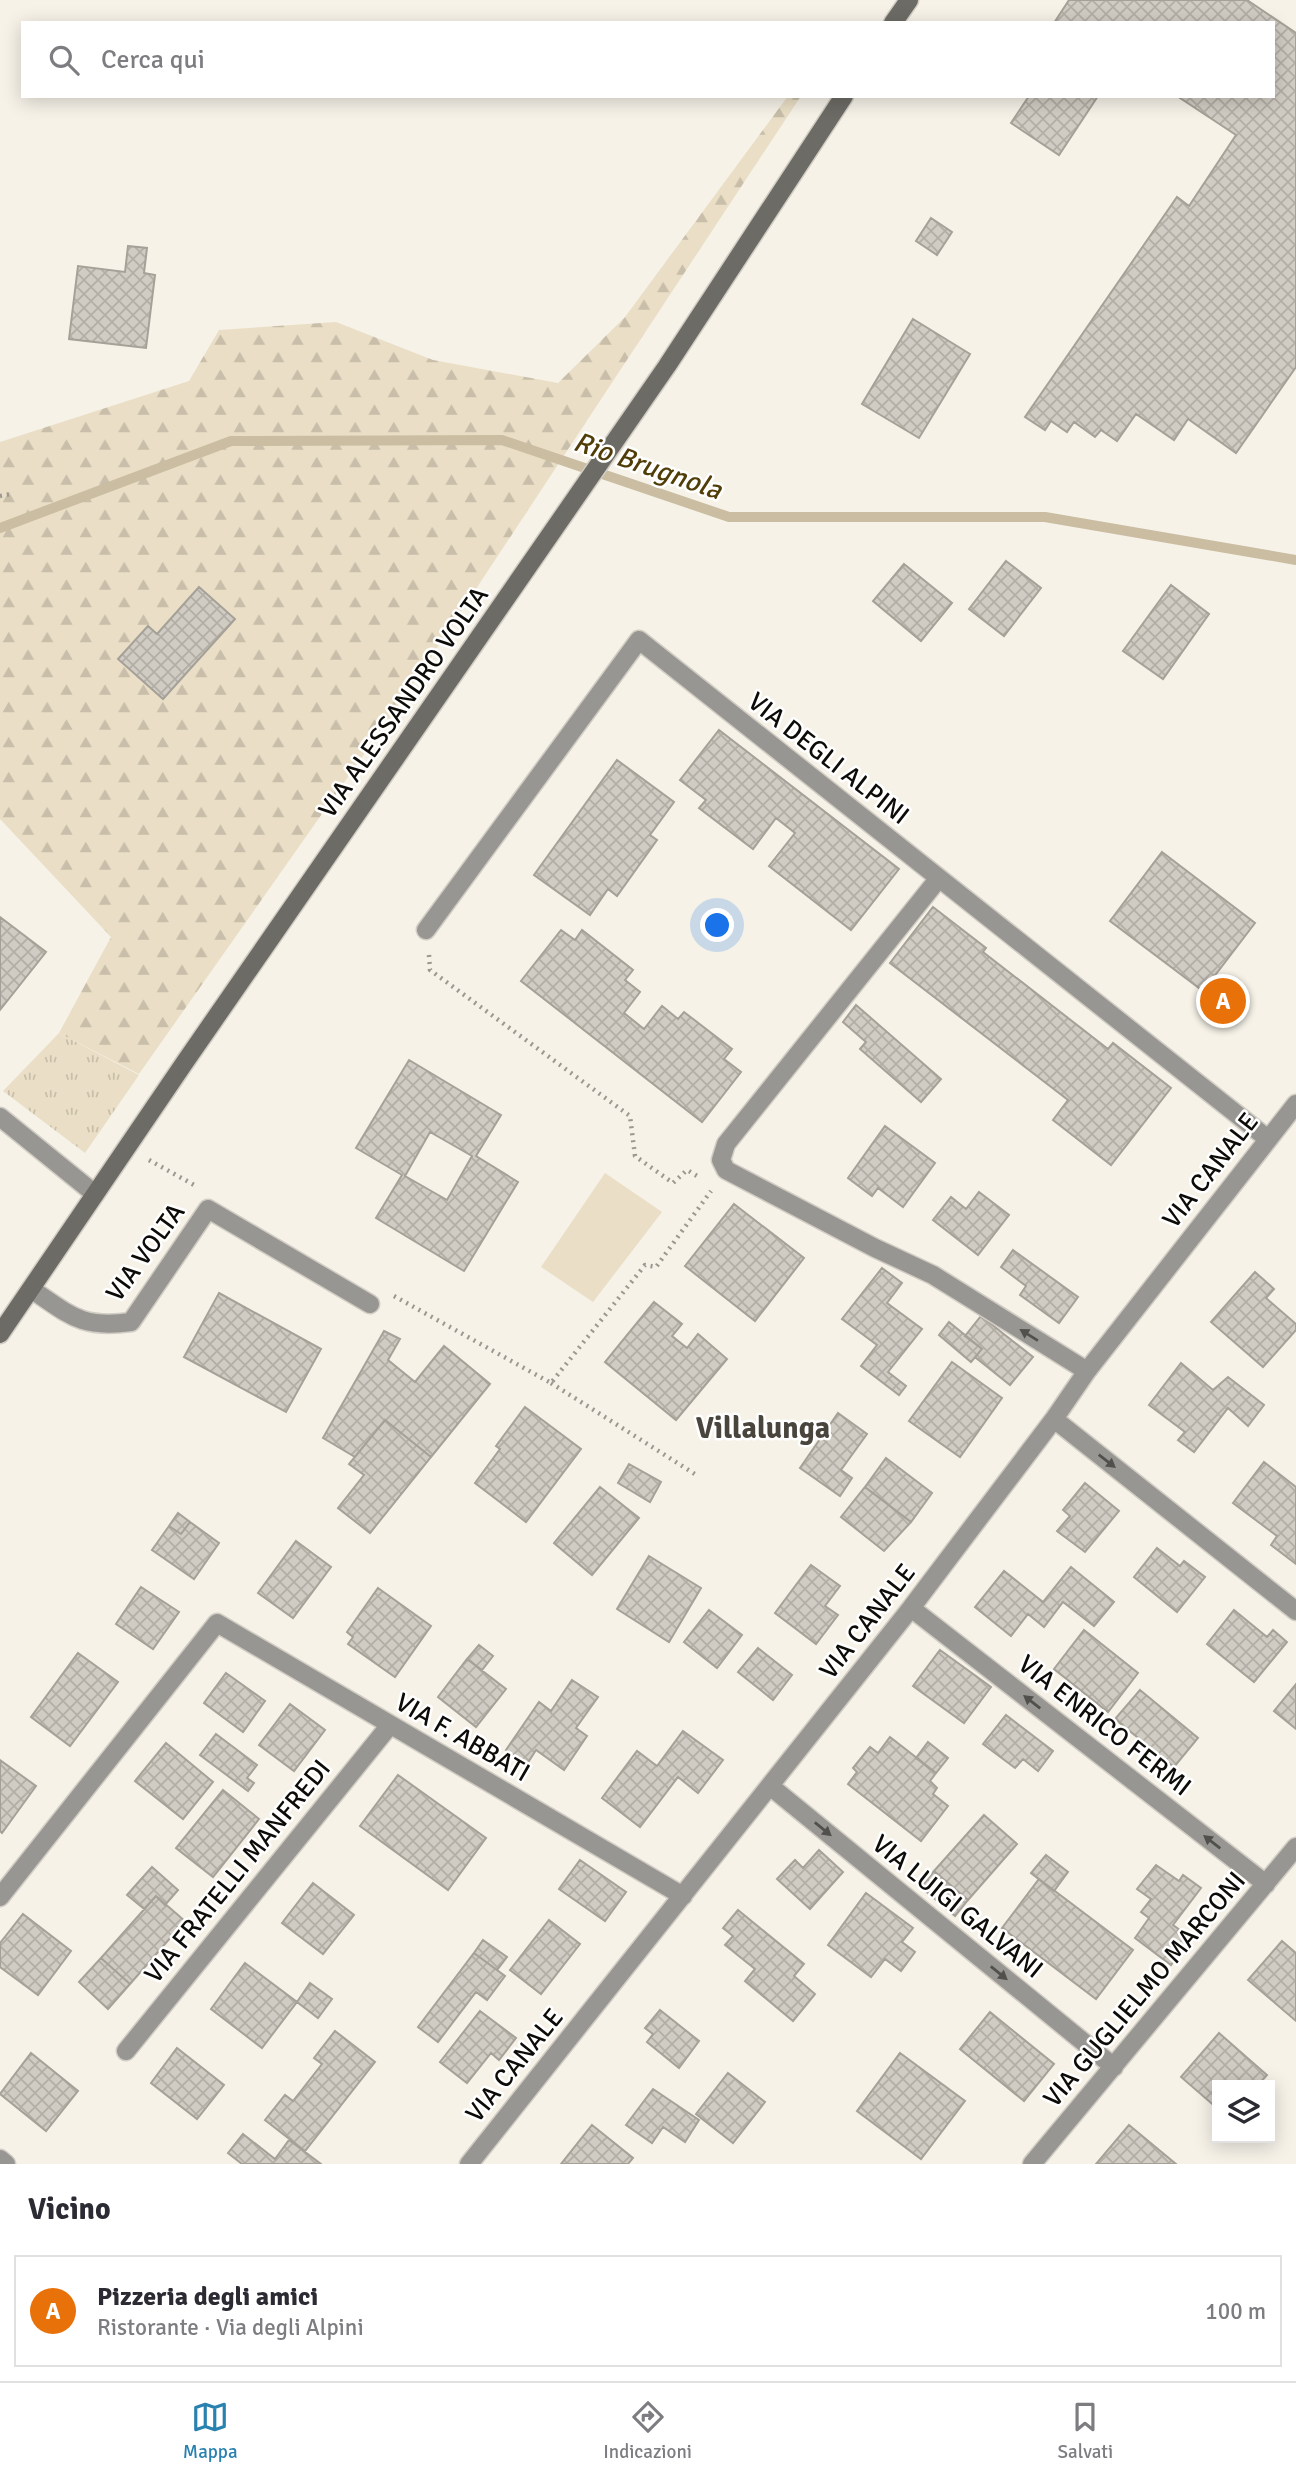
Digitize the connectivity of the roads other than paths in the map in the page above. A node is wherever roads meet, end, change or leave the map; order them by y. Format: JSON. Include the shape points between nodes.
{"nodes":[{"id":1,"x":909,"y":0,"type":"edge"},
{"id":2,"x":894,"y":21,"type":"edge"},
{"id":3,"x":843,"y":98,"type":"edge"},
{"id":4,"x":939,"y":878,"type":"junction"},
{"id":5,"x":426,"y":930,"type":"road end"},
{"id":6,"x":1296,"y":1104,"type":"edge"},
{"id":7,"x":0,"y":1117,"type":"edge"},
{"id":8,"x":1268,"y":1139,"type":"junction"},
{"id":9,"x":95,"y":1194,"type":"junction"},
{"id":10,"x":31,"y":1289,"type":"junction"},
{"id":11,"x":370,"y":1304,"type":"dead end"},
{"id":12,"x":0,"y":1334,"type":"edge"},
{"id":13,"x":1087,"y":1371,"type":"junction"},
{"id":14,"x":1054,"y":1419,"type":"junction"},
{"id":15,"x":911,"y":1608,"type":"junction"},
{"id":16,"x":1296,"y":1611,"type":"edge"},
{"id":17,"x":390,"y":1725,"type":"junction"},
{"id":18,"x":770,"y":1786,"type":"junction"},
{"id":19,"x":1296,"y":1847,"type":"edge"},
{"id":20,"x":1266,"y":1884,"type":"junction"},
{"id":21,"x":0,"y":1896,"type":"edge"},
{"id":22,"x":683,"y":1896,"type":"junction"},
{"id":23,"x":126,"y":2051,"type":"dead end"},
{"id":24,"x":1114,"y":2067,"type":"junction"},
{"id":25,"x":0,"y":2159,"type":"edge"},
{"id":26,"x":6,"y":2164,"type":"edge"},
{"id":27,"x":469,"y":2164,"type":"edge"},
{"id":28,"x":1032,"y":2164,"type":"edge"}],
"edges":[{"from":1,"to":2,"type":"main road"},
{"from":3,"to":9,"type":"main road","name":"VIA ALESSANDRO VOLTA","via":[[643,401]]},
{"from":4,"to":5,"type":"street","name":"VIA DEGLI ALPINI","via":[[639,640]]},
{"from":4,"to":8,"type":"street","name":"VIA DEGLI ALPINI"},
{"from":13,"to":4,"type":"street","one_way":true,"via":[[933,1275],[721,1178],[726,1144]]},
{"from":6,"to":8,"type":"street","name":"VIA CANALE"},
{"from":7,"to":9,"type":"street"},
{"from":8,"to":13,"type":"street","name":"VIA CANALE"},
{"from":9,"to":10,"type":"main road","name":"VIA ALESSANDRO VOLTA"},
{"from":10,"to":11,"type":"street","name":"VIA VOLTA","via":[[80,1321],[131,1322],[208,1209]]},
{"from":10,"to":12,"type":"main road","name":"VIA ALESSANDRO VOLTA"},
{"from":13,"to":14,"type":"street","name":"VIA CANALE"},
{"from":14,"to":15,"type":"street","name":"VIA CANALE"},
{"from":14,"to":16,"type":"street","one_way":true},
{"from":15,"to":18,"type":"street","name":"VIA CANALE"},
{"from":20,"to":15,"type":"street","name":"VIA ENRICO FERMI","one_way":true},
{"from":17,"to":21,"type":"street","name":"VIA F. ABBATI","via":[[217,1623]]},
{"from":17,"to":22,"type":"street","name":"VIA F. ABBATI"},
{"from":17,"to":23,"type":"street","name":"VIA FRATELLI MANFREDI"},
{"from":18,"to":22,"type":"street","name":"VIA CANALE"},
{"from":18,"to":24,"type":"street","name":"VIA LUIGI GALVANI","one_way":true},
{"from":19,"to":20,"type":"street","name":"VIA GUGLIELMO MARCONI"},
{"from":20,"to":24,"type":"street","name":"VIA GUGLIELMO MARCONI"},
{"from":22,"to":27,"type":"street","name":"VIA CANALE"},
{"from":24,"to":28,"type":"street","name":"VIA GUGLIELMO MARCONI"},
{"from":25,"to":26,"type":"street"}]}
